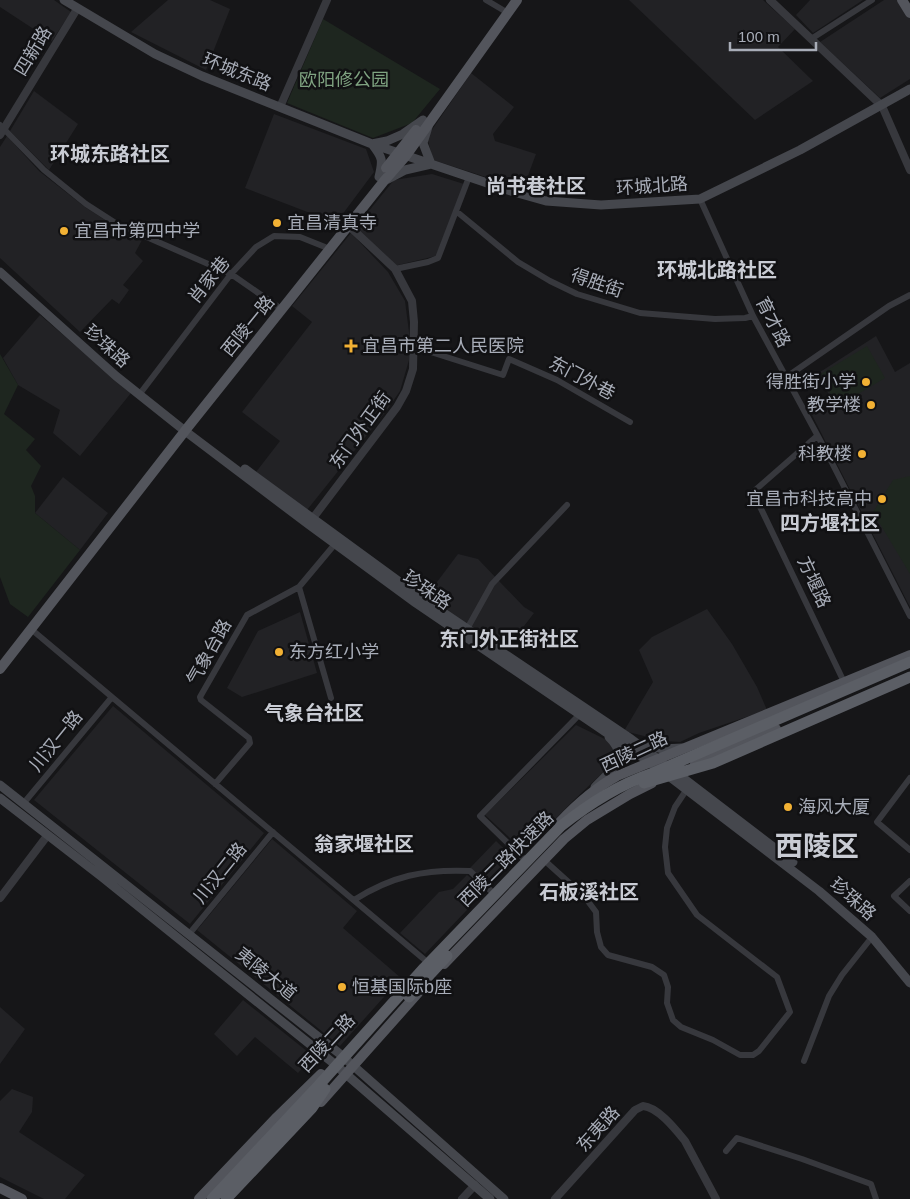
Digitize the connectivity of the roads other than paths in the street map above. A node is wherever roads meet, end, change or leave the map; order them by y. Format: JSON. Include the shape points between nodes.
{"nodes":[{"id":1,"x":64,"y":0,"type":"edge"},
{"id":2,"x":327,"y":0,"type":"edge"},
{"id":3,"x":486,"y":0,"type":"edge"},
{"id":4,"x":510,"y":0,"type":"edge"},
{"id":5,"x":517,"y":0,"type":"edge"},
{"id":6,"x":770,"y":0,"type":"edge"},
{"id":7,"x":872,"y":0,"type":"edge"},
{"id":8,"x":902,"y":0,"type":"edge"},
{"id":9,"x":77,"y":9,"type":"junction"},
{"id":10,"x":505,"y":12,"type":"junction"},
{"id":11,"x":910,"y":13,"type":"edge"},
{"id":12,"x":811,"y":39,"type":"junction"},
{"id":13,"x":910,"y":89,"type":"edge"},
{"id":14,"x":882,"y":106,"type":"junction"},
{"id":15,"x":280,"y":107,"type":"junction"},
{"id":16,"x":426,"y":122,"type":"junction"},
{"id":17,"x":1,"y":130,"type":"edge"},
{"id":18,"x":372,"y":144,"type":"junction"},
{"id":19,"x":402,"y":155,"type":"junction"},
{"id":20,"x":431,"y":164,"type":"junction"},
{"id":21,"x":910,"y":170,"type":"edge"},
{"id":22,"x":469,"y":177,"type":"junction"},
{"id":23,"x":381,"y":179,"type":"junction"},
{"id":24,"x":700,"y":199,"type":"junction"},
{"id":25,"x":456,"y":211,"type":"junction"},
{"id":26,"x":348,"y":226,"type":"junction"},
{"id":27,"x":325,"y":247,"type":"junction"},
{"id":28,"x":0,"y":266,"type":"edge"},
{"id":29,"x":394,"y":269,"type":"junction"},
{"id":30,"x":0,"y":272,"type":"edge"},
{"id":31,"x":231,"y":274,"type":"junction"},
{"id":32,"x":910,"y":295,"type":"edge"},
{"id":33,"x":277,"y":306,"type":"junction"},
{"id":34,"x":753,"y":316,"type":"junction"},
{"id":35,"x":414,"y":347,"type":"junction"},
{"id":36,"x":785,"y":378,"type":"junction"},
{"id":37,"x":142,"y":391,"type":"junction"},
{"id":38,"x":630,"y":422,"type":"dead end"},
{"id":39,"x":185,"y":428,"type":"junction"},
{"id":40,"x":817,"y":436,"type":"junction"},
{"id":41,"x":567,"y":504,"type":"dead end"},
{"id":42,"x":312,"y":518,"type":"junction"},
{"id":43,"x":335,"y":544,"type":"junction"},
{"id":44,"x":299,"y":587,"type":"junction"},
{"id":45,"x":910,"y":616,"type":"edge"},
{"id":46,"x":32,"y":629,"type":"junction"},
{"id":47,"x":467,"y":629,"type":"junction"},
{"id":48,"x":910,"y":654,"type":"edge"},
{"id":49,"x":0,"y":662,"type":"edge"},
{"id":50,"x":910,"y":662,"type":"edge"},
{"id":51,"x":910,"y":668,"type":"edge"},
{"id":52,"x":0,"y":669,"type":"edge"},
{"id":53,"x":910,"y":672,"type":"edge"},
{"id":54,"x":910,"y":677,"type":"edge"},
{"id":55,"x":844,"y":682,"type":"junction"},
{"id":56,"x":112,"y":696,"type":"junction"},
{"id":57,"x":331,"y":698,"type":"dead end"},
{"id":58,"x":580,"y":714,"type":"junction"},
{"id":59,"x":592,"y":722,"type":"junction"},
{"id":60,"x":631,"y":739,"type":"junction"},
{"id":61,"x":682,"y":748,"type":"junction"},
{"id":62,"x":654,"y":760,"type":"junction"},
{"id":63,"x":672,"y":774,"type":"junction"},
{"id":64,"x":910,"y":778,"type":"edge"},
{"id":65,"x":644,"y":783,"type":"junction"},
{"id":66,"x":216,"y":784,"type":"junction"},
{"id":67,"x":0,"y":785,"type":"edge"},
{"id":68,"x":687,"y":789,"type":"junction"},
{"id":69,"x":0,"y":798,"type":"edge"},
{"id":70,"x":580,"y":801,"type":"junction"},
{"id":71,"x":23,"y":804,"type":"junction"},
{"id":72,"x":273,"y":832,"type":"junction"},
{"id":73,"x":47,"y":836,"type":"junction"},
{"id":74,"x":910,"y":850,"type":"edge"},
{"id":75,"x":524,"y":859,"type":"junction"},
{"id":76,"x":544,"y":860,"type":"junction"},
{"id":77,"x":910,"y":881,"type":"edge"},
{"id":78,"x":492,"y":892,"type":"junction"},
{"id":79,"x":0,"y":898,"type":"edge"},
{"id":80,"x":354,"y":900,"type":"junction"},
{"id":81,"x":910,"y":911,"type":"edge"},
{"id":82,"x":190,"y":933,"type":"junction"},
{"id":83,"x":872,"y":937,"type":"junction"},
{"id":84,"x":426,"y":961,"type":"junction"},
{"id":85,"x":910,"y":974,"type":"edge"},
{"id":86,"x":910,"y":984,"type":"edge"},
{"id":87,"x":340,"y":1054,"type":"junction"},
{"id":88,"x":804,"y":1061,"type":"dead end"},
{"id":89,"x":332,"y":1062,"type":"junction"},
{"id":90,"x":353,"y":1065,"type":"junction"},
{"id":91,"x":346,"y":1074,"type":"junction"},
{"id":92,"x":315,"y":1081,"type":"junction"},
{"id":93,"x":324,"y":1089,"type":"junction"},
{"id":94,"x":726,"y":1151,"type":"dead end"},
{"id":95,"x":475,"y":1185,"type":"junction"},
{"id":96,"x":0,"y":1188,"type":"edge"},
{"id":97,"x":22,"y":1199,"type":"edge"},
{"id":98,"x":199,"y":1199,"type":"edge"},
{"id":99,"x":206,"y":1199,"type":"edge"},
{"id":100,"x":212,"y":1199,"type":"edge"},
{"id":101,"x":221,"y":1199,"type":"edge"},
{"id":102,"x":226,"y":1199,"type":"edge"},
{"id":103,"x":233,"y":1199,"type":"edge"},
{"id":104,"x":462,"y":1199,"type":"edge"},
{"id":105,"x":490,"y":1199,"type":"edge"},
{"id":106,"x":504,"y":1199,"type":"edge"},
{"id":107,"x":555,"y":1199,"type":"edge"},
{"id":108,"x":716,"y":1199,"type":"edge"},
{"id":109,"x":876,"y":1199,"type":"edge"}],
"edges":[{"from":1,"to":9,"type":"main road","name":"环城东路"},
{"from":2,"to":15,"type":"street"},
{"from":3,"to":10,"type":"street"},
{"from":4,"to":10,"type":"main road","name":"西陵一路"},
{"from":5,"to":10,"type":"main road","name":"西陵一路"},
{"from":6,"to":12,"type":"street"},
{"from":7,"to":12,"type":"street"},
{"from":8,"to":11,"type":"main road"},
{"from":9,"to":15,"type":"main road","name":"环城东路","via":[[155,54]]},
{"from":9,"to":17,"type":"street","name":"四新路"},
{"from":10,"to":16,"type":"main road","name":"西陵一路"},
{"from":12,"to":14,"type":"street"},
{"from":13,"to":14,"type":"main road","name":"环城北路"},
{"from":14,"to":21,"type":"street"},
{"from":14,"to":24,"type":"main road","name":"环城北路"},
{"from":15,"to":18,"type":"main road","name":"环城东路"},
{"from":16,"to":18,"type":"main road","via":[[387,141]]},
{"from":16,"to":19,"type":"main road","name":"西陵一路"},
{"from":16,"to":20,"type":"main road","via":[[424,144]]},
{"from":17,"to":31,"type":"street","via":[[44,170],[117,224]]},
{"from":18,"to":19,"type":"main road","name":"环城东路"},
{"from":18,"to":23,"type":"main road","via":[[382,162]]},
{"from":19,"to":20,"type":"main road","name":"环城北路"},
{"from":19,"to":23,"type":"main road","name":"西陵一路"},
{"from":20,"to":22,"type":"main road","name":"环城北路"},
{"from":20,"to":23,"type":"main road"},
{"from":22,"to":24,"type":"main road","name":"环城北路","via":[[546,201],[600,205]]},
{"from":22,"to":25,"type":"street"},
{"from":23,"to":26,"type":"main road","name":"西陵一路"},
{"from":23,"to":27,"type":"main road","name":"西陵一路"},
{"from":24,"to":34,"type":"street","name":"育才路"},
{"from":25,"to":29,"type":"street","via":[[438,258]]},
{"from":25,"to":34,"type":"street","name":"得胜街","via":[[518,262],[577,294],[640,312],[715,319]]},
{"from":26,"to":29,"type":"street","name":"东门外正街"},
{"from":26,"to":39,"type":"main road","name":"西陵一路"},
{"from":27,"to":31,"type":"street","name":"肖家巷","via":[[300,237],[274,236],[256,247]]},
{"from":27,"to":33,"type":"main road","name":"西陵一路"},
{"from":28,"to":37,"type":"main road","name":"珍珠路"},
{"from":29,"to":35,"type":"street","name":"东门外正街","via":[[412,301]]},
{"from":30,"to":39,"type":"main road","name":"珍珠路","via":[[116,376]]},
{"from":31,"to":33,"type":"street"},
{"from":31,"to":37,"type":"street","name":"肖家巷"},
{"from":32,"to":36,"type":"street"},
{"from":33,"to":39,"type":"main road","name":"西陵一路"},
{"from":34,"to":36,"type":"street","name":"育才路"},
{"from":35,"to":38,"type":"street","name":"东门外巷","via":[[503,375],[509,359],[557,380]]},
{"from":35,"to":42,"type":"street","name":"东门外正街","via":[[413,369],[397,407]]},
{"from":36,"to":40,"type":"street","name":"育才路"},
{"from":37,"to":39,"type":"main road","name":"珍珠路"},
{"from":39,"to":42,"type":"main road","name":"珍珠路"},
{"from":39,"to":43,"type":"main road","name":"珍珠路"},
{"from":39,"to":46,"type":"main road","name":"西陵一路"},
{"from":39,"to":49,"type":"main road","name":"西陵一路"},
{"from":40,"to":45,"type":"street","name":"育才路"},
{"from":40,"to":55,"type":"street","name":"方堰路","via":[[753,492]]},
{"from":41,"to":47,"type":"street","via":[[492,584]]},
{"from":42,"to":47,"type":"main road","name":"珍珠路"},
{"from":43,"to":44,"type":"street","name":"气象台路"},
{"from":43,"to":58,"type":"main road","name":"珍珠路"},
{"from":44,"to":57,"type":"street"},
{"from":44,"to":66,"type":"street","name":"气象台路","via":[[247,615],[200,697],[249,738],[250,743]]},
{"from":46,"to":52,"type":"main road","name":"西陵一路"},
{"from":46,"to":56,"type":"street"},
{"from":47,"to":60,"type":"main road","name":"珍珠路"},
{"from":48,"to":55,"type":"main road","name":"西陵二路"},
{"from":50,"to":100,"type":"highway","name":"西陵二路快速路","via":[[628,782],[575,815],[431,961]]},
{"from":51,"to":65,"type":"highway","name":"西陵二路快速路"},
{"from":53,"to":63,"type":"main road","name":"西陵二路"},
{"from":54,"to":65,"type":"highway","via":[[713,763]]},
{"from":55,"to":61,"type":"main road","name":"西陵二路"},
{"from":56,"to":66,"type":"street"},
{"from":56,"to":71,"type":"street","name":"川汉一路"},
{"from":58,"to":59,"type":"main road","name":"珍珠路"},
{"from":58,"to":75,"type":"street","via":[[480,816]]},
{"from":59,"to":62,"type":"main road","name":"珍珠路"},
{"from":59,"to":70,"type":"main road","via":[[613,741],[619,759]]},
{"from":60,"to":61,"type":"main road","via":[[662,749]]},
{"from":60,"to":62,"type":"main road","name":"珍珠路"},
{"from":61,"to":62,"type":"main road","name":"西陵二路"},
{"from":62,"to":63,"type":"main road","name":"珍珠路"},
{"from":62,"to":70,"type":"main road","name":"西陵二路","via":[[605,782]]},
{"from":63,"to":68,"type":"main road","name":"珍珠路"},
{"from":63,"to":76,"type":"main road","name":"西陵二路","via":[[587,820]]},
{"from":63,"to":85,"type":"main road","name":"珍珠路","via":[[743,823],[876,932]]},
{"from":64,"to":74,"type":"street","via":[[877,822]]},
{"from":65,"to":93,"type":"highway","name":"西陵二路快速路","via":[[596,807],[556,840]]},
{"from":66,"to":72,"type":"street"},
{"from":67,"to":71,"type":"main road","name":"夷陵大道"},
{"from":68,"to":76,"type":"street","via":[[667,828],[668,873],[698,915],[777,977],[790,1012],[753,1055],[740,1056],[673,1020],[667,1003],[668,987],[664,975],[652,966],[608,955],[601,948],[596,912],[584,896]]},
{"from":68,"to":83,"type":"main road","name":"珍珠路","via":[[820,891]]},
{"from":69,"to":73,"type":"main road","name":"夷陵大道"},
{"from":70,"to":75,"type":"main road","name":"西陵二路"},
{"from":71,"to":82,"type":"main road","name":"夷陵大道"},
{"from":72,"to":80,"type":"street"},
{"from":72,"to":82,"type":"street","name":"川汉二路"},
{"from":73,"to":79,"type":"street"},
{"from":73,"to":89,"type":"main road","name":"夷陵大道"},
{"from":75,"to":78,"type":"main road","name":"西陵二路"},
{"from":76,"to":90,"type":"main road","name":"西陵二路","via":[[438,970]]},
{"from":77,"to":81,"type":"street","via":[[894,896]]},
{"from":78,"to":80,"type":"street","via":[[470,871],[448,870],[414,874],[374,887]]},
{"from":78,"to":84,"type":"main road","name":"西陵二路"},
{"from":80,"to":84,"type":"street"},
{"from":82,"to":87,"type":"main road","name":"夷陵大道"},
{"from":83,"to":86,"type":"main road","name":"珍珠路"},
{"from":83,"to":88,"type":"street","via":[[829,996]]},
{"from":84,"to":87,"type":"main road","name":"西陵二路"},
{"from":87,"to":89,"type":"main road","name":"西陵二路"},
{"from":87,"to":90,"type":"main road","name":"夷陵大道"},
{"from":89,"to":91,"type":"main road","name":"夷陵大道"},
{"from":89,"to":92,"type":"main road","name":"西陵二路"},
{"from":90,"to":91,"type":"main road","name":"西陵二路"},
{"from":90,"to":106,"type":"main road","name":"夷陵大道"},
{"from":91,"to":95,"type":"main road","name":"夷陵大道"},
{"from":91,"to":103,"type":"main road","name":"西陵二路"},
{"from":92,"to":98,"type":"main road","name":"西陵二路","via":[[276,1116]]},
{"from":92,"to":99,"type":"highway"},
{"from":93,"to":101,"type":"highway","name":"西陵二路快速路"},
{"from":93,"to":102,"type":"highway","via":[[312,1108]]},
{"from":94,"to":109,"type":"street","via":[[737,1138],[871,1184]]},
{"from":95,"to":104,"type":"street"},
{"from":95,"to":105,"type":"main road","name":"夷陵大道"},
{"from":96,"to":97,"type":"main road"},
{"from":107,"to":108,"type":"street","name":"东夷路","via":[[635,1110],[643,1106],[653,1108],[679,1133]]}]}
